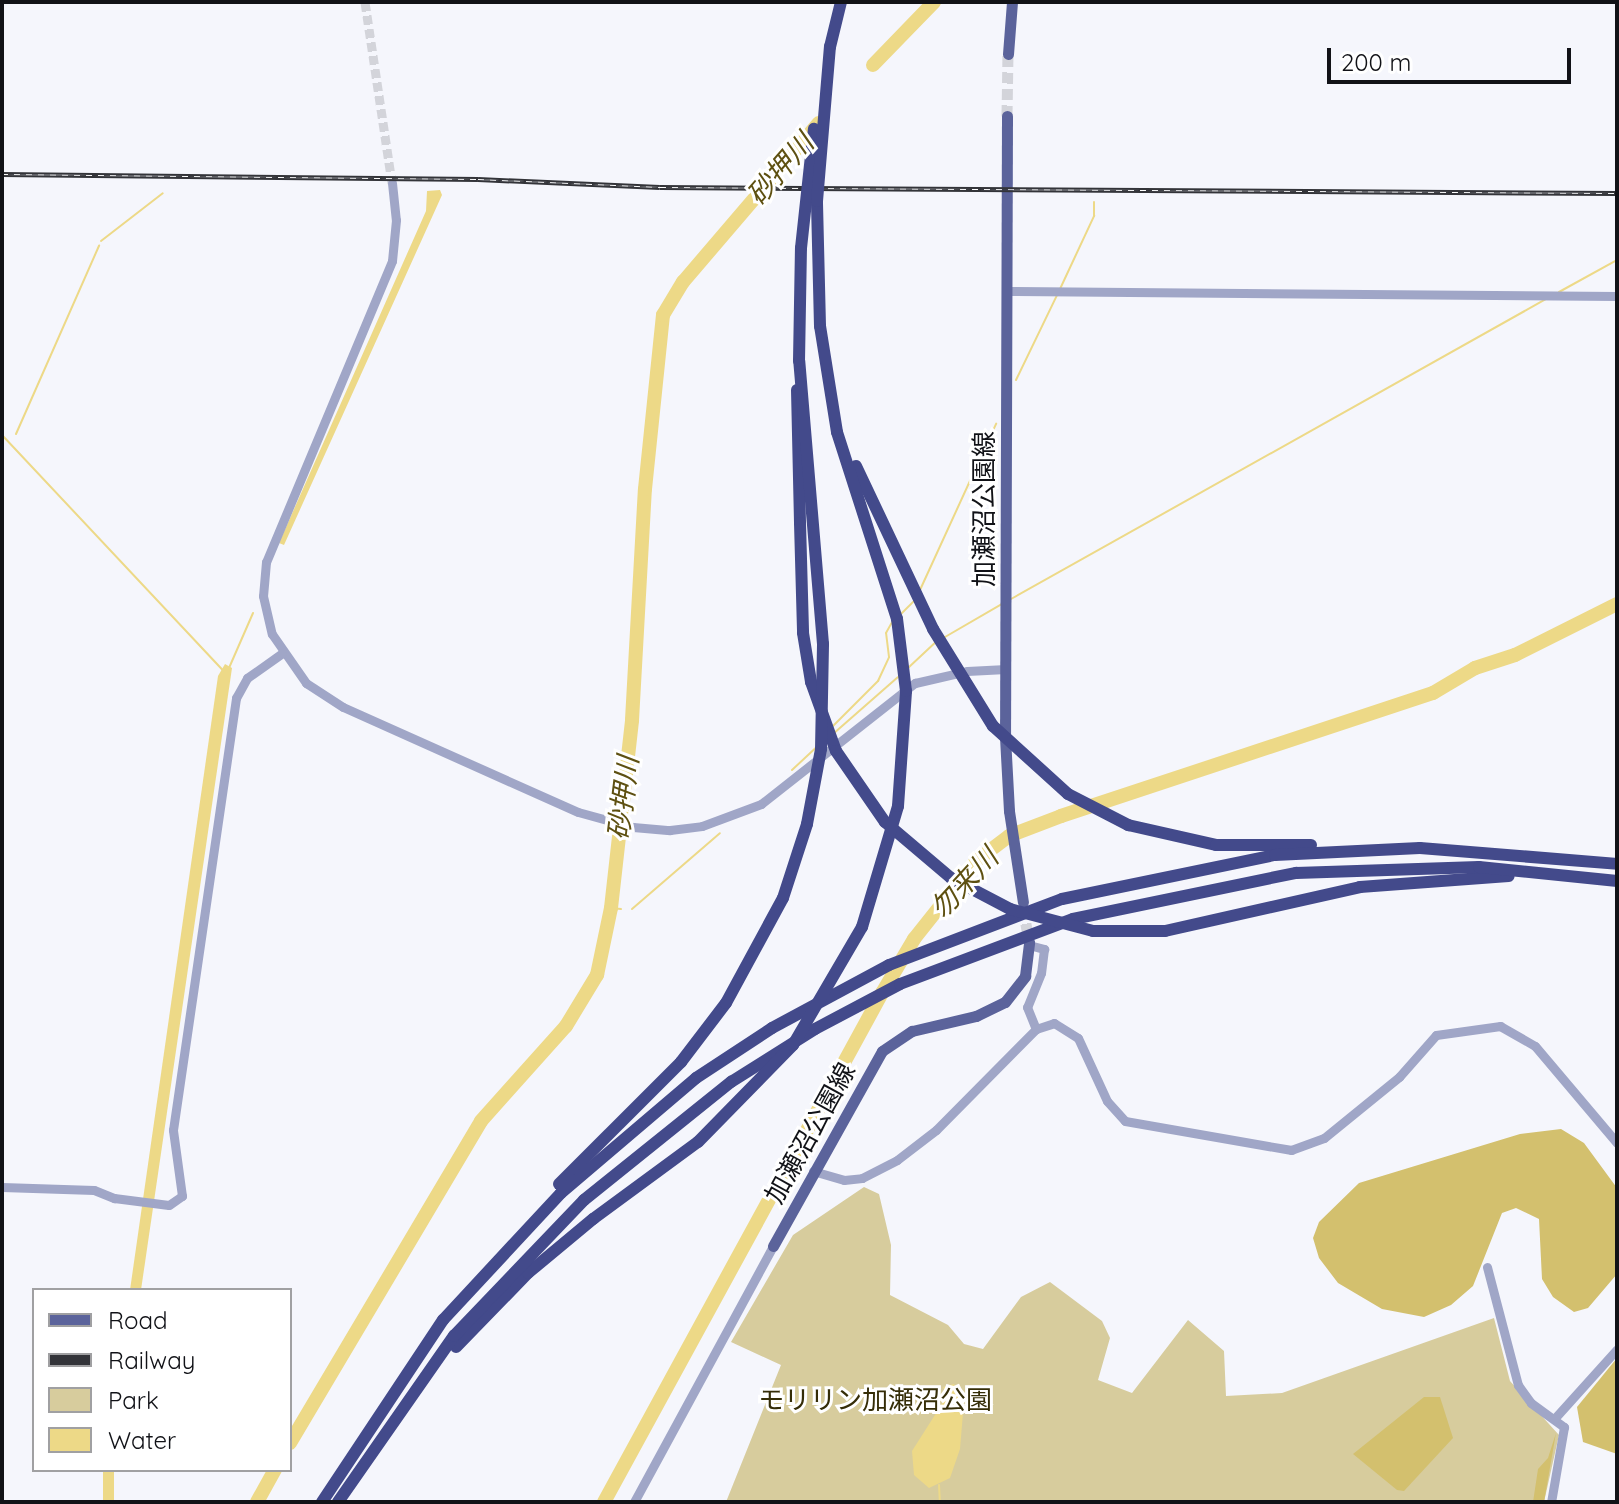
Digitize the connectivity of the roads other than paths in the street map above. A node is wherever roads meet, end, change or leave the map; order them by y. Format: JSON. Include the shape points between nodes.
{"nodes":[{"id":1,"x":841,"y":2,"type":"edge"},
{"id":2,"x":1012,"y":2,"type":"edge"},
{"id":3,"x":830,"y":47,"type":"junction"},
{"id":4,"x":1008,"y":54,"type":"tunnel mouth"},
{"id":5,"x":1007,"y":116,"type":"tunnel mouth"},
{"id":6,"x":392,"y":183,"type":"tunnel mouth"},
{"id":7,"x":1007,"y":291,"type":"junction"},
{"id":8,"x":1617,"y":296,"type":"edge"},
{"id":9,"x":799,"y":298,"type":"junction"},
{"id":10,"x":824,"y":363,"type":"junction"},
{"id":11,"x":281,"y":654,"type":"junction"},
{"id":12,"x":1006,"y":669,"type":"junction"},
{"id":13,"x":1385,"y":848,"type":"junction"},
{"id":14,"x":1617,"y":864,"type":"edge"},
{"id":15,"x":1580,"y":876,"type":"junction"},
{"id":16,"x":1617,"y":881,"type":"edge"},
{"id":17,"x":1023,"y":902,"type":"tunnel mouth"},
{"id":18,"x":1026,"y":941,"type":"junction"},
{"id":19,"x":1036,"y":1029,"type":"junction"},
{"id":20,"x":1617,"y":1143,"type":"edge"},
{"id":21,"x":813,"y":1171,"type":"junction"},
{"id":22,"x":2,"y":1187,"type":"edge"},
{"id":23,"x":773,"y":1246,"type":"joint"},
{"id":24,"x":1487,"y":1267,"type":"dead end"},
{"id":25,"x":443,"y":1320,"type":"junction"},
{"id":26,"x":1617,"y":1349,"type":"edge"},
{"id":27,"x":1554,"y":1419,"type":"junction"},
{"id":28,"x":357,"y":1472,"type":"junction"},
{"id":29,"x":322,"y":1502,"type":"edge"},
{"id":30,"x":338,"y":1502,"type":"edge"},
{"id":31,"x":634,"y":1502,"type":"edge"},
{"id":32,"x":1551,"y":1502,"type":"edge"}],
"edges":[{"from":1,"to":3,"type":"highway"},
{"from":2,"to":4,"type":"main road"},
{"from":3,"to":9,"type":"highway","bridge":true,"via":[[811,147]]},
{"from":3,"to":10,"type":"highway","bridge":true,"via":[[817,201]]},
{"from":5,"to":7,"type":"main road","name":"加瀬沼公園線"},
{"from":6,"to":11,"type":"street","via":[[392,261],[266,562],[265,614]]},
{"from":7,"to":8,"type":"street"},
{"from":7,"to":12,"type":"main road","name":"加瀬沼公園線"},
{"from":9,"to":15,"type":"highway","bridge":true,"via":[[803,633],[818,705],[848,771],[908,845],[989,900],[1070,927],[1165,931],[1390,882]]},
{"from":9,"to":25,"type":"highway","bridge":true,"via":[[801,411],[824,681],[821,749],[797,860],[766,933],[704,1034],[530,1213]]},
{"from":10,"to":13,"type":"highway","bridge":true,"via":[[860,477],[933,629],[974,700],[1041,774],[1128,825],[1216,845]]},
{"from":10,"to":28,"type":"highway","bridge":true,"via":[[837,432],[888,582],[906,691],[898,806],[862,927],[821,1006],[765,1078],[698,1142],[528,1273],[431,1375]]},
{"from":11,"to":12,"type":"street","via":[[306,683],[343,707],[582,813],[633,827],[702,826],[740,814],[796,781],[915,683],[946,674]]},
{"from":11,"to":22,"type":"street","via":[[247,678],[236,698],[173,1130],[184,1189],[174,1204],[159,1204],[94,1190]]},
{"from":12,"to":17,"type":"main road","name":"加瀬沼公園線","via":[[1010,820]]},
{"from":13,"to":14,"type":"highway","via":[[1487,850]]},
{"from":13,"to":25,"type":"highway","bridge":true,"via":[[1220,863],[1001,919],[850,984],[696,1078],[561,1193]]},
{"from":15,"to":16,"type":"highway"},
{"from":15,"to":18,"type":"highway","via":[[1466,867],[1296,873],[1141,902]]},
{"from":18,"to":19,"type":"street","via":[[1044,949],[1027,1007]]},
{"from":18,"to":21,"type":"main road","name":"加瀬沼公園線","via":[[1025,976],[1005,1002],[976,1016],[912,1031],[882,1051]]},
{"from":18,"to":28,"type":"highway","bridge":true,"via":[[900,984],[815,1029],[657,1138],[551,1231],[487,1298],[425,1374]]},
{"from":19,"to":20,"type":"street","via":[[1054,1023],[1074,1034],[1107,1101],[1125,1121],[1291,1150],[1324,1138],[1399,1077],[1436,1035],[1500,1026],[1535,1046]]},
{"from":19,"to":21,"type":"street","via":[[950,1117],[897,1160],[862,1178],[844,1180]]},
{"from":21,"to":23,"type":"main road","name":"加瀬沼公園線"},
{"from":23,"to":31,"type":"street"},
{"from":24,"to":27,"type":"street","via":[[1518,1385],[1531,1403]]},
{"from":25,"to":29,"type":"highway"},
{"from":26,"to":27,"type":"street"},
{"from":27,"to":32,"type":"street","via":[[1564,1427]]},
{"from":28,"to":30,"type":"highway"}]}
